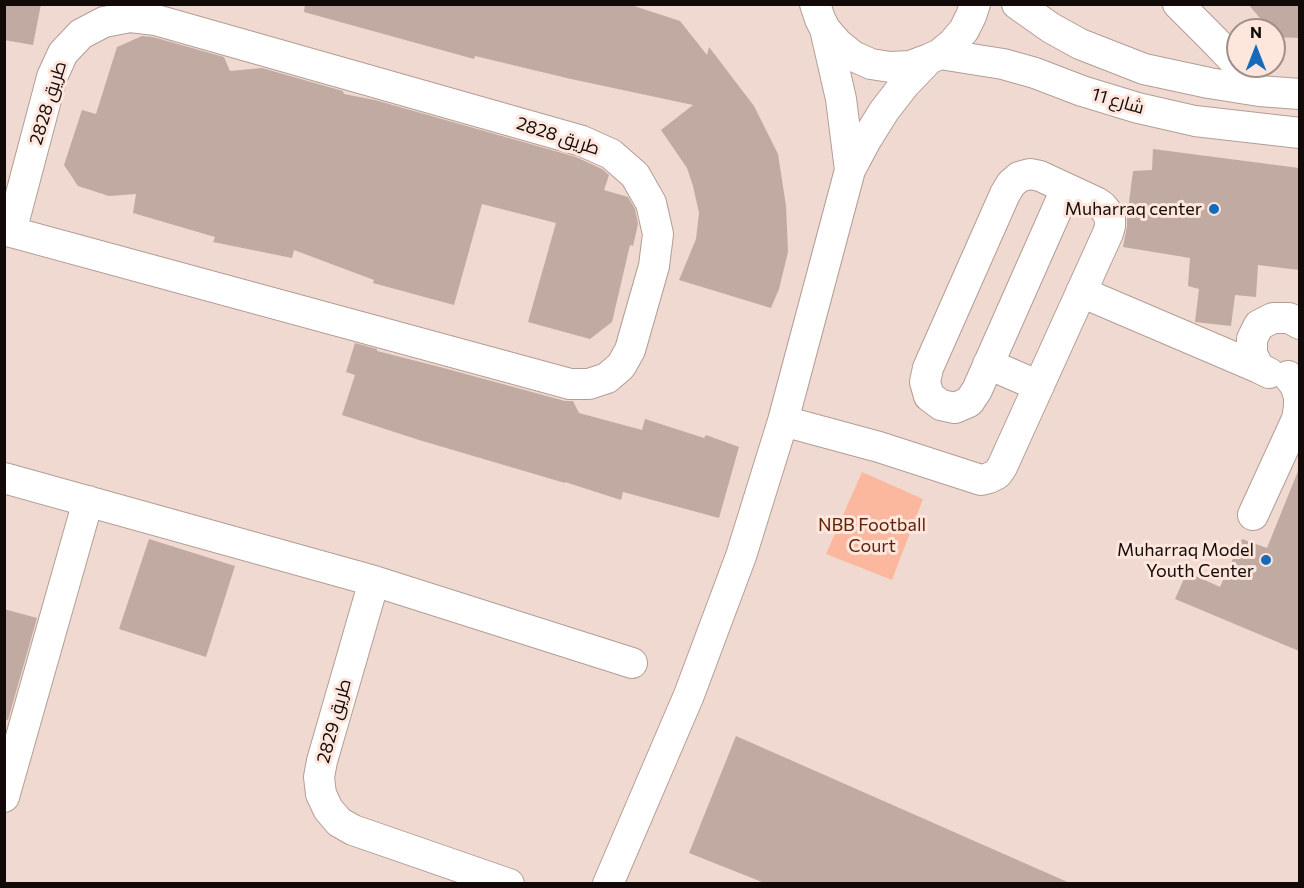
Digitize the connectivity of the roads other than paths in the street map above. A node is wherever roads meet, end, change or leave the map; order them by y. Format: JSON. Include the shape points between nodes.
{"nodes":[{"id":1,"x":975,"y":4,"type":"edge"},
{"id":2,"x":1017,"y":4,"type":"edge"},
{"id":3,"x":1178,"y":4,"type":"edge"},
{"id":4,"x":818,"y":14,"type":"edge"},
{"id":5,"x":1226,"y":52,"type":"edge"},
{"id":6,"x":934,"y":57,"type":"junction"},
{"id":7,"x":1248,"y":78,"type":"edge"},
{"id":8,"x":1258,"y":91,"type":"junction"},
{"id":9,"x":1299,"y":94,"type":"edge"},
{"id":10,"x":1299,"y":133,"type":"edge"},
{"id":11,"x":850,"y":170,"type":"junction"},
{"id":12,"x":1066,"y":189,"type":"junction"},
{"id":13,"x":8,"y":231,"type":"edge"},
{"id":14,"x":1081,"y":292,"type":"junction"},
{"id":15,"x":1299,"y":324,"type":"edge"},
{"id":16,"x":988,"y":364,"type":"junction"},
{"id":17,"x":1259,"y":368,"type":"junction"},
{"id":18,"x":1294,"y":373,"type":"edge"},
{"id":19,"x":1039,"y":386,"type":"junction"},
{"id":20,"x":783,"y":421,"type":"junction"},
{"id":21,"x":4,"y":478,"type":"edge"},
{"id":22,"x":88,"y":501,"type":"junction"},
{"id":23,"x":1253,"y":515,"type":"dead end"},
{"id":24,"x":374,"y":581,"type":"junction"},
{"id":25,"x":632,"y":663,"type":"dead end"},
{"id":26,"x":4,"y":797,"type":"edge"},
{"id":27,"x":508,"y":884,"type":"edge"},
{"id":28,"x":608,"y":884,"type":"edge"}],
"edges":[{"from":1,"to":6,"type":"street","via":[[964,30]]},
{"from":2,"to":8,"type":"street","name":"شارع 11","via":[[1080,44],[1144,69]]},
{"from":3,"to":5,"type":"street"},
{"from":4,"to":6,"type":"street","via":[[838,44],[871,63],[910,66]]},
{"from":4,"to":11,"type":"street","via":[[841,99]]},
{"from":6,"to":10,"type":"street","name":"شارع 11","via":[[1003,64],[1138,108],[1195,121]]},
{"from":6,"to":11,"type":"street","via":[[884,111]]},
{"from":7,"to":8,"type":"street"},
{"from":8,"to":9,"type":"street","name":"شارع 11"},
{"from":11,"to":20,"type":"street"},
{"from":12,"to":14,"type":"street","via":[[1102,206],[1110,219],[1108,233]]},
{"from":12,"to":16,"type":"street"},
{"from":12,"to":16,"type":"street","via":[[1030,174],[1011,184],[928,368],[924,382],[929,396],[941,405],[955,408],[969,402]]},
{"from":13,"to":13,"type":"street","name":"طريق 2828","via":[[570,384],[589,384],[607,378],[621,366],[630,350],[654,266],[658,234],[651,203],[635,175],[611,154],[582,141],[156,20],[130,17],[104,22],[81,34],[63,53],[52,77]]},
{"from":14,"to":17,"type":"street"},
{"from":14,"to":19,"type":"street"},
{"from":15,"to":17,"type":"street","via":[[1289,318],[1273,318],[1259,325],[1252,339],[1252,354]]},
{"from":16,"to":19,"type":"street"},
{"from":17,"to":18,"type":"street","via":[[1273,376]]},
{"from":18,"to":23,"type":"street","via":[[1299,396],[1297,419]]},
{"from":19,"to":20,"type":"street","via":[[1002,467],[997,474],[981,480]]},
{"from":20,"to":28,"type":"street","via":[[741,556],[693,684]]},
{"from":21,"to":22,"type":"street"},
{"from":22,"to":24,"type":"street"},
{"from":22,"to":26,"type":"street"},
{"from":24,"to":25,"type":"street"},
{"from":24,"to":27,"type":"street","name":"طريق 2829","via":[[322,761],[321,794],[339,822],[353,830]]}]}
